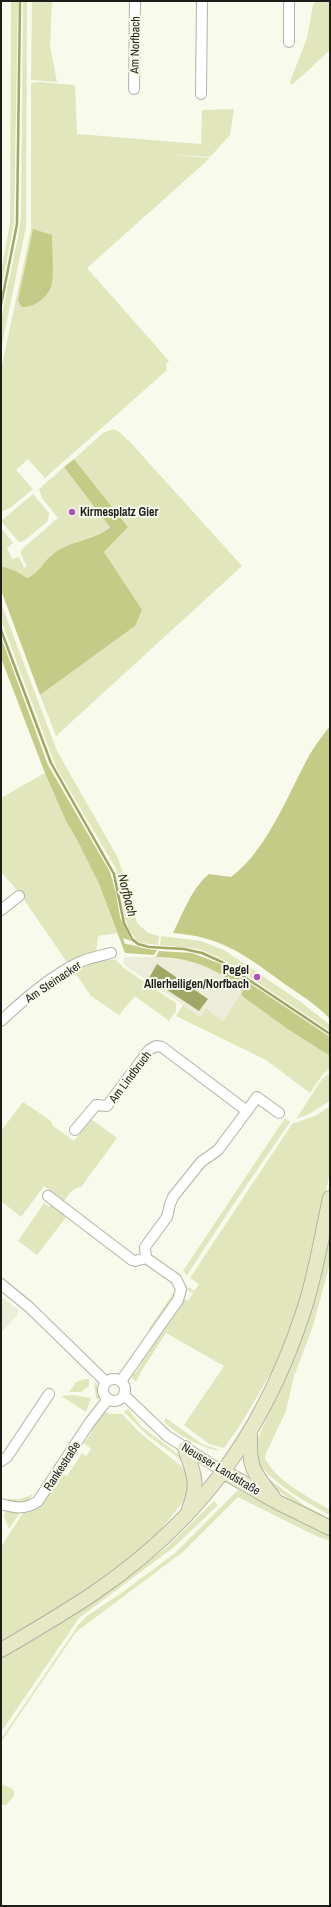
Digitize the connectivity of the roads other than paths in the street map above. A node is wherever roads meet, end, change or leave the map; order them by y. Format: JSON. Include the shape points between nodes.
{"nodes":[{"id":1,"x":135,"y":1,"type":"edge"},
{"id":2,"x":202,"y":1,"type":"edge"},
{"id":3,"x":289,"y":1,"type":"edge"},
{"id":4,"x":289,"y":42,"type":"dead end"},
{"id":5,"x":134,"y":88,"type":"dead end"},
{"id":6,"x":201,"y":94,"type":"dead end"},
{"id":7,"x":19,"y":896,"type":"dead end"},
{"id":8,"x":1,"y":910,"type":"edge"},
{"id":9,"x":111,"y":953,"type":"dead end"},
{"id":10,"x":1,"y":1021,"type":"edge"},
{"id":11,"x":247,"y":1111,"type":"junction"},
{"id":12,"x":279,"y":1112,"type":"dead end"},
{"id":13,"x":75,"y":1130,"type":"dead end"},
{"id":14,"x":48,"y":1196,"type":"dead end"},
{"id":15,"x":330,"y":1198,"type":"edge"},
{"id":16,"x":146,"y":1258,"type":"junction"},
{"id":17,"x":1,"y":1284,"type":"edge"},
{"id":18,"x":121,"y":1381,"type":"junction"},
{"id":19,"x":106,"y":1382,"type":"junction"},
{"id":20,"x":49,"y":1394,"type":"dead end"},
{"id":21,"x":124,"y":1396,"type":"junction"},
{"id":22,"x":108,"y":1399,"type":"junction"},
{"id":23,"x":250,"y":1433,"type":"junction"},
{"id":24,"x":185,"y":1448,"type":"junction"},
{"id":25,"x":1,"y":1460,"type":"edge"},
{"id":26,"x":224,"y":1472,"type":"junction"},
{"id":27,"x":277,"y":1502,"type":"junction"},
{"id":28,"x":1,"y":1504,"type":"edge"},
{"id":29,"x":185,"y":1516,"type":"junction"},
{"id":30,"x":330,"y":1528,"type":"edge"},
{"id":31,"x":1,"y":1650,"type":"edge"}],
"edges":[{"from":1,"to":5,"type":"street","name":"Am Norfbach"},
{"from":2,"to":6,"type":"street"},
{"from":3,"to":4,"type":"street"},
{"from":7,"to":8,"type":"street"},
{"from":9,"to":10,"type":"street","name":"Am Steinacker","via":[[83,961],[66,970]]},
{"from":11,"to":12,"type":"street","via":[[257,1097]]},
{"from":11,"to":13,"type":"street","name":"Am Lindbruch","via":[[162,1047],[156,1046],[149,1050],[107,1106],[96,1105]]},
{"from":11,"to":16,"type":"street","via":[[218,1150],[202,1160],[174,1197],[167,1217],[145,1247]]},
{"from":14,"to":16,"type":"street","via":[[132,1260]]},
{"from":15,"to":23,"type":"main road","via":[[311,1285],[296,1332],[276,1384]]},
{"from":16,"to":18,"type":"street","via":[[176,1279],[181,1288],[180,1294]]},
{"from":17,"to":19,"type":"street"},
{"from":18,"to":19,"type":"street","via":[[113,1379]]},
{"from":18,"to":21,"type":"street","via":[[125,1388]]},
{"from":19,"to":22,"type":"street","via":[[103,1392]]},
{"from":20,"to":25,"type":"street","via":[[7,1457]]},
{"from":21,"to":22,"type":"street","via":[[118,1400]]},
{"from":21,"to":24,"type":"street","name":"Neusser Landstraße","via":[[167,1436]]},
{"from":22,"to":28,"type":"street","name":"Rankestraße","via":[[38,1501],[20,1508]]},
{"from":23,"to":26,"type":"main road"},
{"from":23,"to":27,"type":"main road","via":[[250,1458],[253,1469]]},
{"from":24,"to":26,"type":"street","name":"Neusser Landstraße"},
{"from":24,"to":29,"type":"main road","via":[[196,1480],[194,1494]]},
{"from":26,"to":27,"type":"main road","name":"Neusser Landstraße"},
{"from":26,"to":29,"type":"main road"},
{"from":27,"to":30,"type":"main road","name":"Neusser Landstraße"},
{"from":29,"to":31,"type":"main road","via":[[142,1557],[100,1588]]}]}
